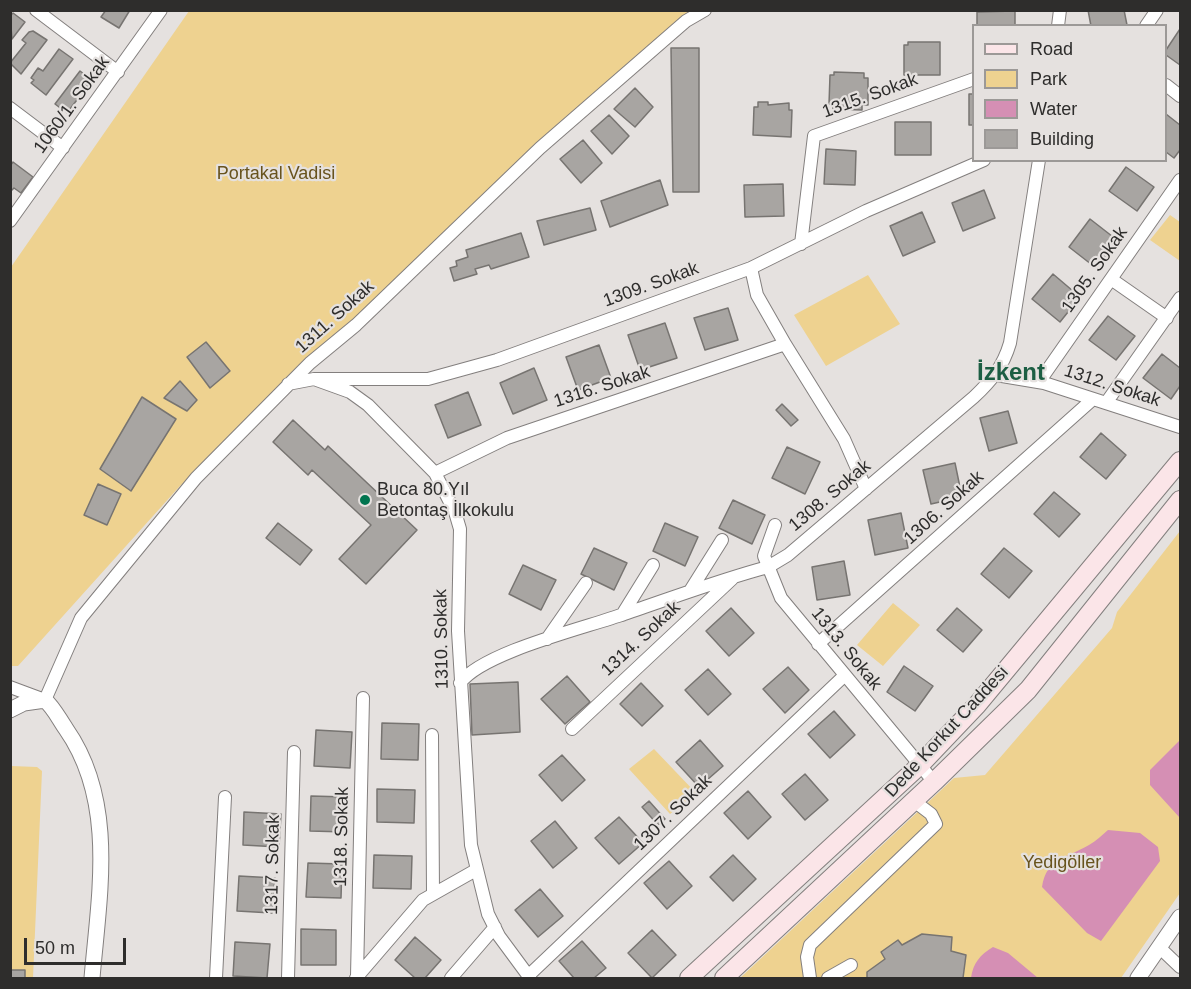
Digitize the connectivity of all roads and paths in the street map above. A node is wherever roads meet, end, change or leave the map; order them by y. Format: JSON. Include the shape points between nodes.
{"nodes":[{"id":1,"x":36,"y":10,"type":"edge"},
{"id":2,"x":161,"y":10,"type":"edge"},
{"id":3,"x":705,"y":10,"type":"edge"},
{"id":4,"x":1157,"y":10,"type":"edge"},
{"id":5,"x":1147,"y":24,"type":"edge"},
{"id":6,"x":118,"y":72,"type":"junction"},
{"id":7,"x":972,"y":80,"type":"edge"},
{"id":8,"x":1167,"y":86,"type":"edge"},
{"id":9,"x":1180,"y":96,"type":"edge"},
{"id":10,"x":10,"y":108,"type":"edge"},
{"id":11,"x":63,"y":148,"type":"junction"},
{"id":12,"x":979,"y":162,"type":"edge"},
{"id":13,"x":1039,"y":162,"type":"edge"},
{"id":14,"x":1180,"y":180,"type":"edge"},
{"id":15,"x":10,"y":221,"type":"edge"},
{"id":16,"x":801,"y":244,"type":"junction"},
{"id":17,"x":751,"y":268,"type":"junction"},
{"id":18,"x":1111,"y":279,"type":"junction"},
{"id":19,"x":1180,"y":298,"type":"edge"},
{"id":20,"x":1167,"y":318,"type":"junction"},
{"id":21,"x":785,"y":344,"type":"junction"},
{"id":22,"x":996,"y":375,"type":"junction"},
{"id":23,"x":314,"y":379,"type":"junction"},
{"id":24,"x":1039,"y":382,"type":"junction"},
{"id":25,"x":287,"y":384,"type":"junction"},
{"id":26,"x":1093,"y":399,"type":"junction"},
{"id":27,"x":1106,"y":403,"type":"junction"},
{"id":28,"x":1180,"y":426,"type":"edge"},
{"id":29,"x":1180,"y":461,"type":"edge"},
{"id":30,"x":435,"y":473,"type":"junction"},
{"id":31,"x":866,"y":489,"type":"junction"},
{"id":32,"x":1180,"y":500,"type":"edge"},
{"id":33,"x":775,"y":525,"type":"dead end"},
{"id":34,"x":722,"y":540,"type":"dead end"},
{"id":35,"x":653,"y":565,"type":"dead end"},
{"id":36,"x":768,"y":567,"type":"junction"},
{"id":37,"x":735,"y":576,"type":"junction"},
{"id":38,"x":586,"y":583,"type":"dead end"},
{"id":39,"x":690,"y":591,"type":"junction"},
{"id":40,"x":622,"y":615,"type":"junction"},
{"id":41,"x":547,"y":639,"type":"junction"},
{"id":42,"x":818,"y":644,"type":"junction"},
{"id":43,"x":844,"y":676,"type":"junction"},
{"id":44,"x":460,"y":683,"type":"junction"},
{"id":45,"x":10,"y":687,"type":"edge"},
{"id":46,"x":363,"y":698,"type":"dead end"},
{"id":47,"x":45,"y":700,"type":"junction"},
{"id":48,"x":10,"y":710,"type":"edge"},
{"id":49,"x":572,"y":729,"type":"dead end"},
{"id":50,"x":432,"y":735,"type":"dead end"},
{"id":51,"x":294,"y":753,"type":"dead end"},
{"id":52,"x":919,"y":766,"type":"junction"},
{"id":53,"x":934,"y":783,"type":"junction"},
{"id":54,"x":225,"y":797,"type":"dead end"},
{"id":55,"x":914,"y":801,"type":"junction"},
{"id":56,"x":476,"y":870,"type":"junction"},
{"id":57,"x":433,"y":894,"type":"junction"},
{"id":58,"x":1180,"y":917,"type":"edge"},
{"id":59,"x":495,"y":927,"type":"junction"},
{"id":60,"x":1159,"y":948,"type":"junction"},
{"id":61,"x":851,"y":965,"type":"dead end"},
{"id":62,"x":1180,"y":967,"type":"edge"},
{"id":63,"x":356,"y":977,"type":"edge"},
{"id":64,"x":529,"y":977,"type":"edge"},
{"id":65,"x":92,"y":978,"type":"edge"},
{"id":66,"x":216,"y":978,"type":"edge"},
{"id":67,"x":288,"y":978,"type":"edge"},
{"id":68,"x":451,"y":978,"type":"edge"},
{"id":69,"x":689,"y":978,"type":"edge"},
{"id":70,"x":724,"y":978,"type":"edge"},
{"id":71,"x":810,"y":978,"type":"edge"},
{"id":72,"x":828,"y":978,"type":"edge"},
{"id":73,"x":1138,"y":978,"type":"edge"}],
"edges":[{"from":1,"to":6,"type":"street"},
{"from":2,"to":6,"type":"street","name":"1060/1. Sokak"},
{"from":3,"to":25,"type":"street","name":"1311. Sokak","via":[[686,21],[540,148],[356,325]]},
{"from":4,"to":5,"type":"street"},
{"from":6,"to":11,"type":"street","name":"1060/1. Sokak"},
{"from":7,"to":16,"type":"street","name":"1315. Sokak","via":[[814,136]]},
{"from":8,"to":9,"type":"street"},
{"from":10,"to":11,"type":"street"},
{"from":11,"to":15,"type":"street","name":"1060/1. Sokak"},
{"from":12,"to":16,"type":"street","name":"1309. Sokak"},
{"from":13,"to":22,"type":"street","name":"1308. Sokak","via":[[1010,344]]},
{"from":14,"to":18,"type":"street","name":"1305. Sokak"},
{"from":16,"to":17,"type":"street","name":"1309. Sokak"},
{"from":17,"to":21,"type":"street","via":[[757,295]]},
{"from":17,"to":23,"type":"street","name":"1309. Sokak","via":[[497,360],[428,379]]},
{"from":18,"to":20,"type":"street"},
{"from":18,"to":24,"type":"street","name":"1305. Sokak"},
{"from":19,"to":20,"type":"street"},
{"from":20,"to":27,"type":"street"},
{"from":21,"to":30,"type":"street","name":"1316. Sokak","via":[[507,438]]},
{"from":21,"to":31,"type":"street","via":[[844,439]]},
{"from":22,"to":24,"type":"street","name":"1312. Sokak"},
{"from":22,"to":31,"type":"street","name":"1308. Sokak"},
{"from":23,"to":25,"type":"street"},
{"from":23,"to":30,"type":"street","name":"1310. Sokak","via":[[350,392],[368,405]]},
{"from":24,"to":26,"type":"street","name":"1312. Sokak"},
{"from":25,"to":47,"type":"street","name":"1311. Sokak","via":[[196,478],[81,618]]},
{"from":26,"to":27,"type":"street","name":"1312. Sokak"},
{"from":26,"to":42,"type":"street","name":"1306. Sokak"},
{"from":27,"to":28,"type":"street","name":"1312. Sokak"},
{"from":29,"to":52,"type":"main road","name":"Dede Korkut Caddesi","via":[[977,705]]},
{"from":30,"to":44,"type":"street","name":"1310. Sokak","via":[[460,529]]},
{"from":31,"to":36,"type":"street","name":"1308. Sokak","via":[[788,555]]},
{"from":32,"to":53,"type":"main road","name":"Dede Korkut Caddesi","via":[[1028,690]]},
{"from":33,"to":36,"type":"street","name":"1313. Sokak","via":[[764,556]]},
{"from":34,"to":39,"type":"street"},
{"from":35,"to":40,"type":"street"},
{"from":36,"to":37,"type":"street","name":"1308. Sokak"},
{"from":36,"to":42,"type":"street","name":"1313. Sokak","via":[[781,597]]},
{"from":37,"to":39,"type":"street","name":"1308. Sokak"},
{"from":37,"to":49,"type":"street","name":"1314. Sokak"},
{"from":38,"to":41,"type":"street"},
{"from":39,"to":40,"type":"street","name":"1308. Sokak"},
{"from":40,"to":41,"type":"street","name":"1308. Sokak"},
{"from":41,"to":44,"type":"street","name":"1308. Sokak","via":[[479,666]]},
{"from":42,"to":43,"type":"street","name":"1313. Sokak"},
{"from":43,"to":52,"type":"street","name":"1313. Sokak"},
{"from":43,"to":64,"type":"street","name":"1307. Sokak"},
{"from":44,"to":56,"type":"street","name":"1310. Sokak"},
{"from":45,"to":47,"type":"street"},
{"from":46,"to":63,"type":"street","name":"1318. Sokak"},
{"from":47,"to":48,"type":"street"},
{"from":47,"to":65,"type":"street","via":[[79,747],[98,803],[100,879]]},
{"from":50,"to":57,"type":"street"},
{"from":51,"to":67,"type":"street","name":"1317. Sokak"},
{"from":52,"to":53,"type":"street","name":"1313. Sokak"},
{"from":52,"to":69,"type":"main road","name":"Dede Korkut Caddesi"},
{"from":53,"to":55,"type":"main road","name":"Dede Korkut Caddesi"},
{"from":54,"to":66,"type":"street"},
{"from":55,"to":70,"type":"main road","name":"Dede Korkut Caddesi"},
{"from":55,"to":71,"type":"street","via":[[931,814],[936,824],[810,945]]},
{"from":56,"to":57,"type":"street"},
{"from":56,"to":59,"type":"street","name":"1310. Sokak"},
{"from":57,"to":63,"type":"street","via":[[423,900]]},
{"from":58,"to":60,"type":"street"},
{"from":59,"to":64,"type":"street","name":"1310. Sokak"},
{"from":59,"to":68,"type":"street"},
{"from":60,"to":62,"type":"street"},
{"from":60,"to":73,"type":"street"},
{"from":61,"to":72,"type":"street"}]}
